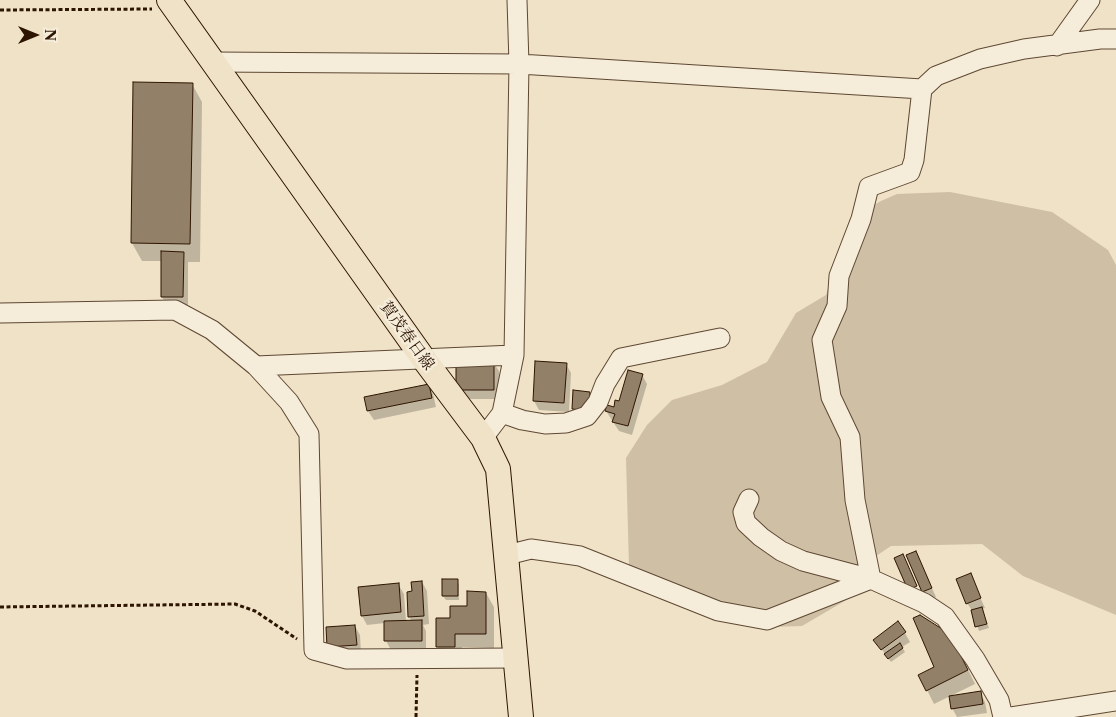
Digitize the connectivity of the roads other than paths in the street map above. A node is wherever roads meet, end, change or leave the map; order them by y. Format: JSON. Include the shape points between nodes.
{"nodes":[{"id":1,"x":517,"y":0,"type":"edge"},
{"id":2,"x":1090,"y":0,"type":"edge"},
{"id":3,"x":172,"y":4,"type":"edge"},
{"id":4,"x":1116,"y":39,"type":"edge"},
{"id":5,"x":1057,"y":46,"type":"junction"},
{"id":6,"x":213,"y":62,"type":"junction"},
{"id":7,"x":519,"y":64,"type":"junction"},
{"id":8,"x":922,"y":89,"type":"junction"},
{"id":9,"x":0,"y":313,"type":"edge"},
{"id":10,"x":720,"y":338,"type":"dead end"},
{"id":11,"x":514,"y":355,"type":"junction"},
{"id":12,"x":423,"y":358,"type":"junction"},
{"id":13,"x":256,"y":366,"type":"junction"},
{"id":14,"x":502,"y":413,"type":"junction"},
{"id":15,"x":483,"y":438,"type":"junction"},
{"id":16,"x":749,"y":499,"type":"dead end"},
{"id":17,"x":507,"y":555,"type":"junction"},
{"id":18,"x":870,"y":579,"type":"junction"},
{"id":19,"x":516,"y":658,"type":"junction"},
{"id":20,"x":1116,"y":701,"type":"edge"},
{"id":21,"x":521,"y":717,"type":"edge"},
{"id":22,"x":1003,"y":717,"type":"edge"},
{"id":23,"x":1011,"y":717,"type":"edge"}],
"edges":[{"from":1,"to":7,"type":"street"},
{"from":2,"to":5,"type":"street"},
{"from":3,"to":6,"type":"main road","name":"賀茂春日線"},
{"from":4,"to":5,"type":"street"},
{"from":5,"to":8,"type":"street","via":[[1024,49],[980,60],[936,76]]},
{"from":6,"to":7,"type":"street"},
{"from":6,"to":12,"type":"main road","name":"賀茂春日線"},
{"from":7,"to":8,"type":"street"},
{"from":7,"to":11,"type":"street"},
{"from":8,"to":18,"type":"street","via":[[910,172],[869,187],[861,219],[839,276],[837,306],[822,340],[831,397],[850,437],[855,500]]},
{"from":9,"to":13,"type":"street","via":[[175,310],[212,330]]},
{"from":10,"to":14,"type":"street","via":[[620,358],[598,402],[587,416],[566,423],[537,422]]},
{"from":11,"to":12,"type":"street"},
{"from":11,"to":14,"type":"street"},
{"from":12,"to":13,"type":"street"},
{"from":12,"to":15,"type":"main road","name":"賀茂春日線"},
{"from":13,"to":19,"type":"street","via":[[289,402],[309,434],[314,650],[347,659]]},
{"from":14,"to":15,"type":"street"},
{"from":15,"to":17,"type":"main road","name":"賀茂春日線","via":[[498,470]]},
{"from":16,"to":18,"type":"street","via":[[743,512],[746,523],[760,538],[803,561]]},
{"from":17,"to":18,"type":"street","via":[[531,549],[580,556],[718,611],[767,620]]},
{"from":17,"to":19,"type":"main road","name":"賀茂春日線"},
{"from":18,"to":22,"type":"street","via":[[924,602],[945,617],[999,700]]},
{"from":19,"to":21,"type":"main road","name":"賀茂春日線"},
{"from":20,"to":23,"type":"street"}]}
